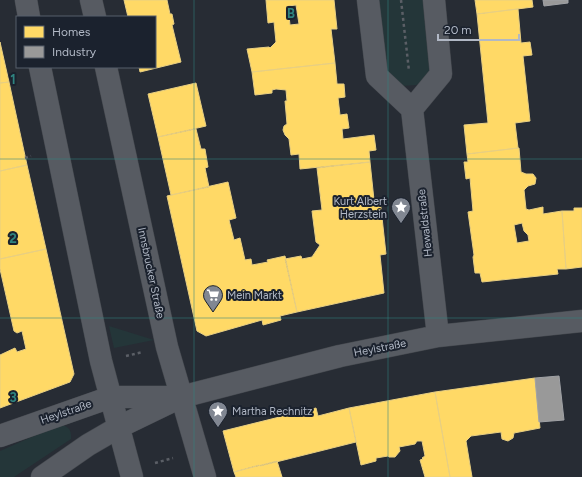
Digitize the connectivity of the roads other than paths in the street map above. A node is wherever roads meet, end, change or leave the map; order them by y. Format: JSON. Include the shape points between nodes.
{"nodes":[{"id":1,"x":26,"y":0,"type":"edge"},
{"id":2,"x":368,"y":0,"type":"edge"},
{"id":3,"x":434,"y":0,"type":"edge"},
{"id":4,"x":29,"y":16,"type":"edge"},
{"id":5,"x":40,"y":68,"type":"edge"},
{"id":6,"x":106,"y":68,"type":"edge"},
{"id":7,"x":412,"y":109,"type":"junction"},
{"id":8,"x":582,"y":321,"type":"edge"},
{"id":9,"x":438,"y":336,"type":"junction"},
{"id":10,"x":111,"y":397,"type":"junction"},
{"id":11,"x":181,"y":397,"type":"junction"},
{"id":12,"x":119,"y":427,"type":"junction"},
{"id":13,"x":0,"y":436,"type":"edge"},
{"id":14,"x":42,"y":477,"type":"edge"},
{"id":15,"x":132,"y":477,"type":"edge"},
{"id":16,"x":205,"y":477,"type":"edge"}],
"edges":[{"from":1,"to":4,"type":"street"},
{"from":2,"to":7,"type":"street","via":[[377,76]]},
{"from":3,"to":7,"type":"street","via":[[441,74]]},
{"from":5,"to":10,"type":"street"},
{"from":6,"to":11,"type":"street","name":"Innsbrucker Straße"},
{"from":7,"to":9,"type":"street","name":"Hewaldstraße"},
{"from":8,"to":9,"type":"street","name":"Heylstraße"},
{"from":9,"to":11,"type":"street","name":"Heylstraße","via":[[340,356]]},
{"from":10,"to":11,"type":"street","name":"Heylstraße"},
{"from":10,"to":12,"type":"street"},
{"from":10,"to":13,"type":"street","name":"Heylstraße"},
{"from":11,"to":12,"type":"street","name":"Heylstraße"},
{"from":11,"to":16,"type":"street","name":"Innsbrucker Straße"},
{"from":12,"to":14,"type":"street","name":"Heylstraße"},
{"from":12,"to":15,"type":"street"}]}
